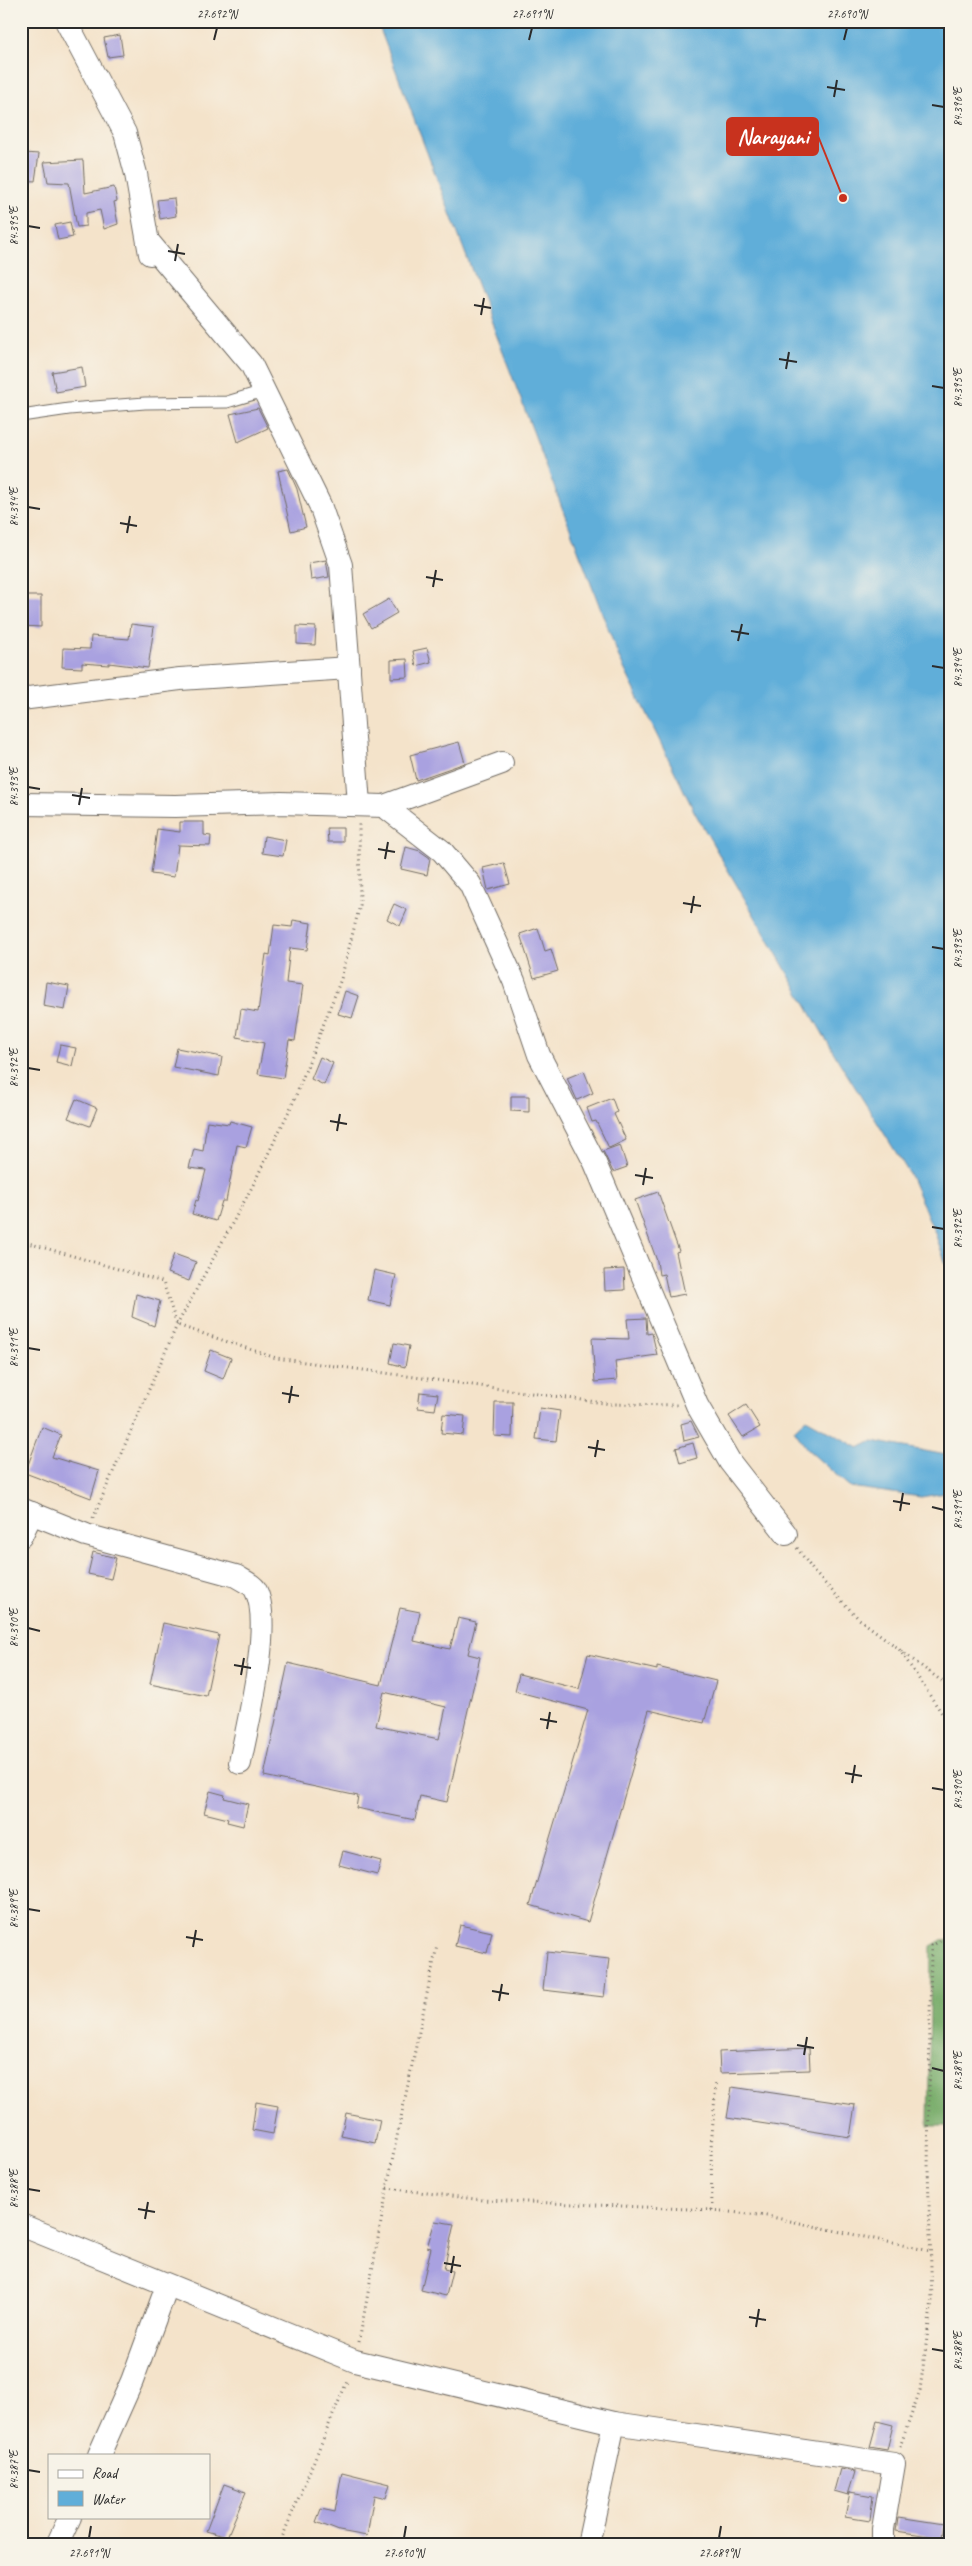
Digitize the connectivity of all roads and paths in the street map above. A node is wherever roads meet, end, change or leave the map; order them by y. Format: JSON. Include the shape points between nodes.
{"nodes":[{"id":1,"x":66,"y":21,"type":"edge"},
{"id":2,"x":264,"y":391,"type":"junction"},
{"id":3,"x":21,"y":416,"type":"edge"},
{"id":4,"x":349,"y":668,"type":"junction"},
{"id":5,"x":21,"y":699,"type":"edge"},
{"id":6,"x":502,"y":763,"type":"dead end"},
{"id":7,"x":21,"y":804,"type":"edge"},
{"id":8,"x":359,"y":804,"type":"junction"},
{"id":9,"x":384,"y":806,"type":"junction"},
{"id":10,"x":21,"y":1241,"type":"edge"},
{"id":11,"x":177,"y":1326,"type":"junction"},
{"id":12,"x":697,"y":1405,"type":"junction"},
{"id":13,"x":27,"y":1511,"type":"edge"},
{"id":14,"x":786,"y":1534,"type":"joint"},
{"id":15,"x":86,"y":1535,"type":"junction"},
{"id":16,"x":21,"y":1536,"type":"edge"},
{"id":17,"x":899,"y":1649,"type":"junction"},
{"id":18,"x":951,"y":1688,"type":"edge"},
{"id":19,"x":951,"y":1727,"type":"edge"},
{"id":20,"x":240,"y":1763,"type":"dead end"},
{"id":21,"x":951,"y":1939,"type":"edge"},
{"id":22,"x":437,"y":1946,"type":"dead end"},
{"id":23,"x":716,"y":2082,"type":"dead end"},
{"id":24,"x":387,"y":2188,"type":"junction"},
{"id":25,"x":712,"y":2210,"type":"junction"},
{"id":26,"x":21,"y":2225,"type":"edge"},
{"id":27,"x":930,"y":2252,"type":"junction"},
{"id":28,"x":167,"y":2286,"type":"junction"},
{"id":29,"x":355,"y":2361,"type":"junction"},
{"id":30,"x":614,"y":2423,"type":"junction"},
{"id":31,"x":99,"y":2454,"type":"edge"},
{"id":32,"x":894,"y":2464,"type":"junction"},
{"id":33,"x":70,"y":2518,"type":"edge"},
{"id":34,"x":57,"y":2545,"type":"edge"},
{"id":35,"x":280,"y":2545,"type":"edge"},
{"id":36,"x":588,"y":2545,"type":"edge"},
{"id":37,"x":883,"y":2545,"type":"edge"}],
"edges":[{"from":1,"to":2,"type":"street","via":[[125,133],[150,249],[251,364]]},
{"from":2,"to":3,"type":"lane","via":[[227,402],[126,405]]},
{"from":2,"to":4,"type":"street","via":[[320,504],[341,565]]},
{"from":4,"to":5,"type":"street","via":[[180,679]]},
{"from":4,"to":8,"type":"street"},
{"from":6,"to":9,"type":"street"},
{"from":7,"to":8,"type":"street"},
{"from":8,"to":9,"type":"street"},
{"from":8,"to":11,"type":"path","via":[[360,905],[341,979],[293,1103]]},
{"from":9,"to":12,"type":"street","via":[[442,851],[470,884],[514,981],[539,1055],[595,1162]]},
{"from":10,"to":11,"type":"path","via":[[163,1282]]},
{"from":11,"to":12,"type":"path","via":[[276,1358],[611,1404]]},
{"from":11,"to":15,"type":"path"},
{"from":12,"to":14,"type":"street","via":[[730,1462]]},
{"from":13,"to":15,"type":"street"},
{"from":13,"to":16,"type":"street"},
{"from":14,"to":17,"type":"path","via":[[815,1573],[859,1619]]},
{"from":15,"to":20,"type":"street","via":[[236,1576],[255,1588],[261,1609],[262,1634]]},
{"from":17,"to":18,"type":"path"},
{"from":17,"to":19,"type":"path"},
{"from":21,"to":27,"type":"path","via":[[931,1946]]},
{"from":22,"to":24,"type":"path"},
{"from":23,"to":25,"type":"path","via":[[711,2148]]},
{"from":24,"to":25,"type":"path","via":[[483,2200]]},
{"from":24,"to":29,"type":"path"},
{"from":25,"to":27,"type":"path","via":[[767,2216]]},
{"from":26,"to":28,"type":"street"},
{"from":27,"to":32,"type":"path","via":[[932,2300],[920,2390]]},
{"from":28,"to":29,"type":"street"},
{"from":28,"to":31,"type":"street","via":[[132,2381]]},
{"from":29,"to":30,"type":"street"},
{"from":29,"to":35,"type":"path"},
{"from":30,"to":32,"type":"street"},
{"from":30,"to":36,"type":"street"},
{"from":32,"to":37,"type":"street"},
{"from":33,"to":34,"type":"street"}]}
